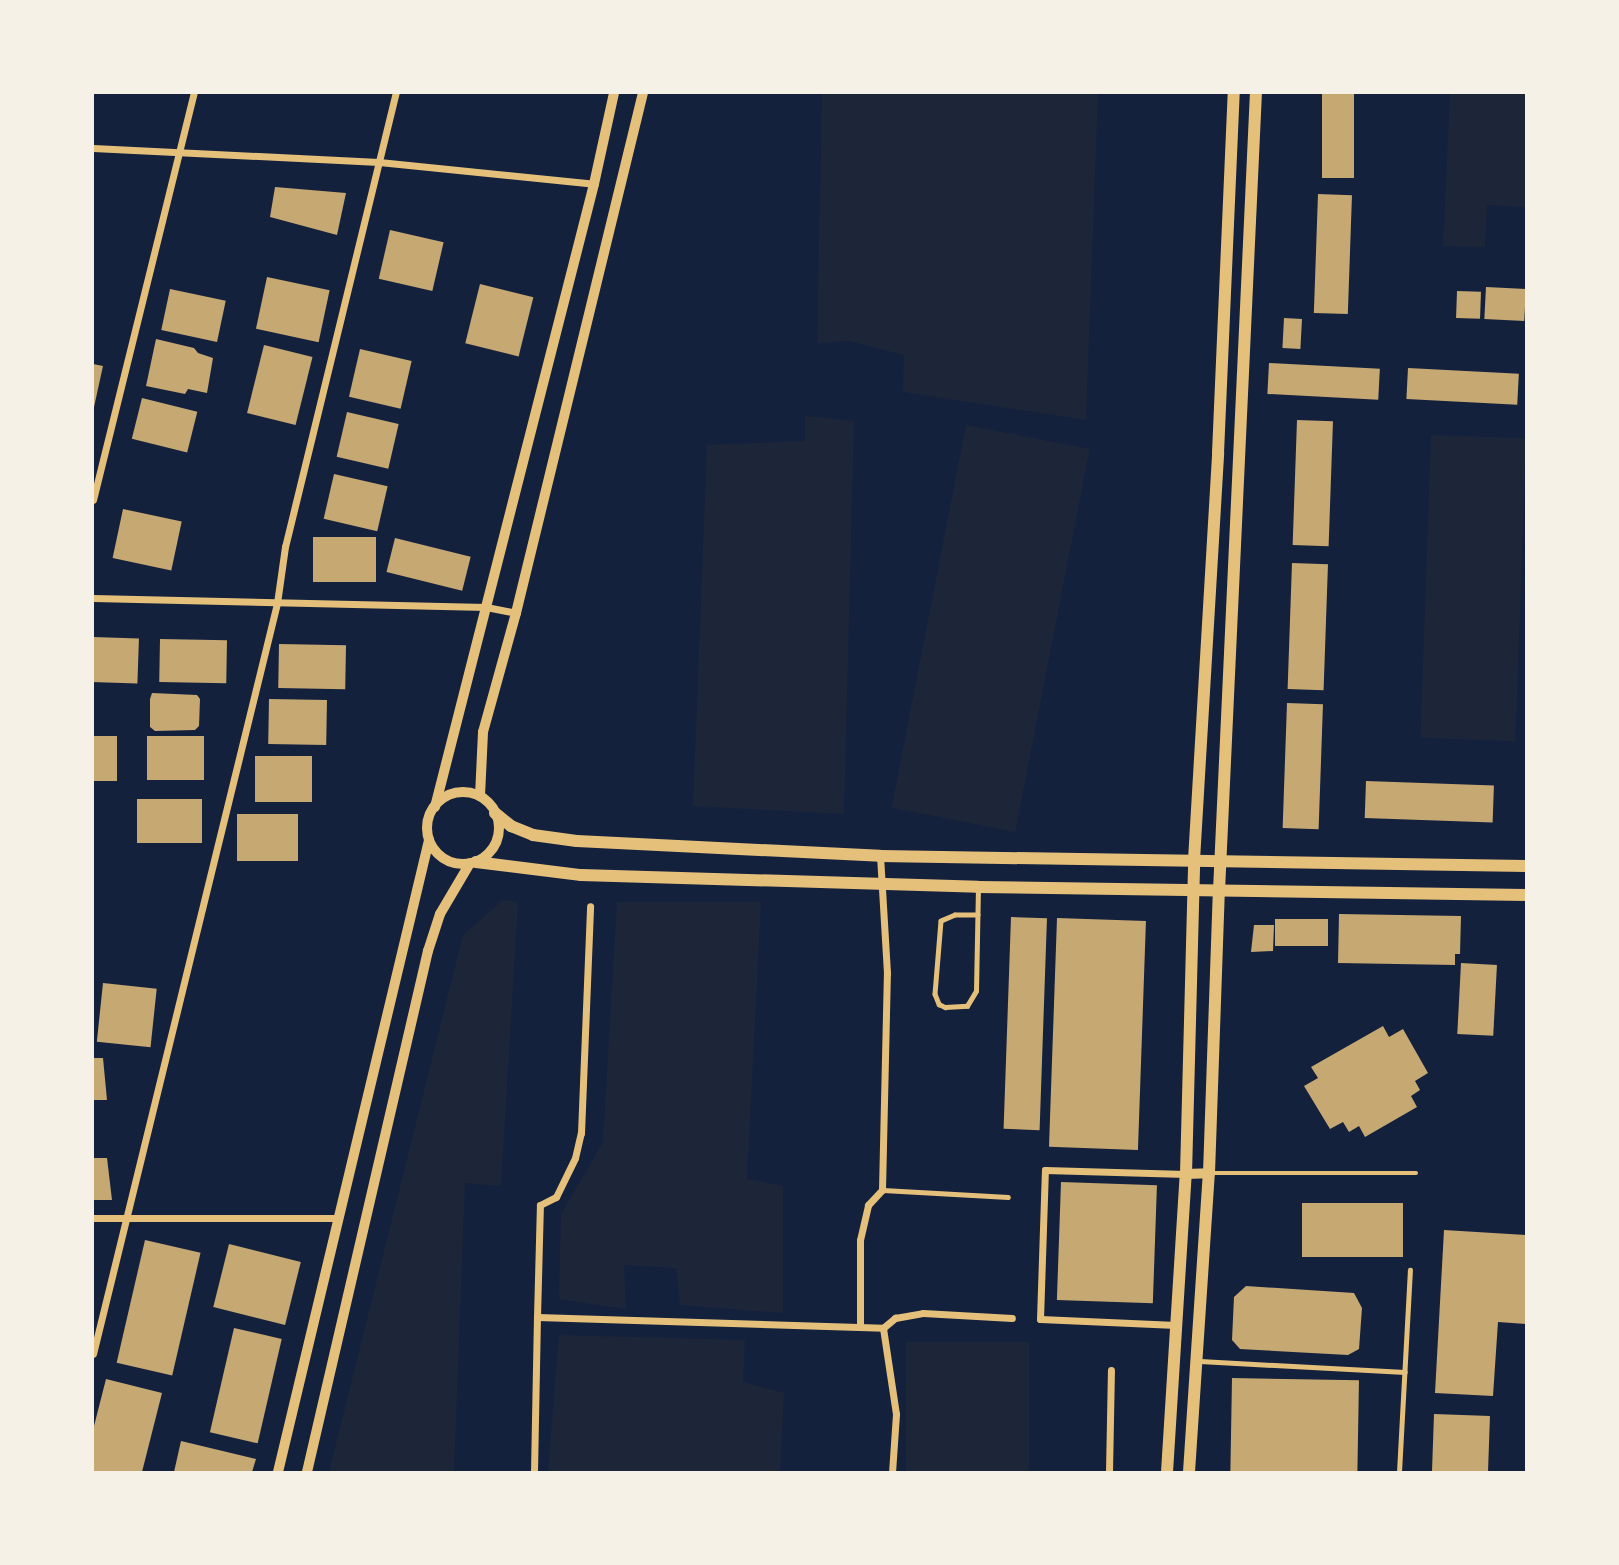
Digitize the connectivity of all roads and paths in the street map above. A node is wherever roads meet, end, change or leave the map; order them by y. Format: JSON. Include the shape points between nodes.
{"nodes":[{"id":1,"x":194,"y":93,"type":"edge"},
{"id":2,"x":396,"y":93,"type":"edge"},
{"id":3,"x":614,"y":93,"type":"edge"},
{"id":4,"x":643,"y":93,"type":"edge"},
{"id":5,"x":1234,"y":93,"type":"edge"},
{"id":6,"x":1256,"y":93,"type":"edge"},
{"id":7,"x":93,"y":148,"type":"edge"},
{"id":8,"x":178,"y":154,"type":"junction"},
{"id":9,"x":379,"y":162,"type":"junction"},
{"id":10,"x":594,"y":184,"type":"junction"},
{"id":11,"x":1224,"y":337,"type":"junction"},
{"id":12,"x":1244,"y":338,"type":"junction"},
{"id":13,"x":1220,"y":408,"type":"junction"},
{"id":14,"x":1242,"y":410,"type":"junction"},
{"id":15,"x":93,"y":500,"type":"edge"},
{"id":16,"x":93,"y":598,"type":"edge"},
{"id":17,"x":276,"y":603,"type":"junction"},
{"id":18,"x":486,"y":607,"type":"junction"},
{"id":19,"x":516,"y":613,"type":"junction"},
{"id":20,"x":480,"y":796,"type":"junction"},
{"id":21,"x":435,"y":807,"type":"junction"},
{"id":22,"x":495,"y":813,"type":"junction"},
{"id":23,"x":429,"y":840,"type":"junction"},
{"id":24,"x":880,"y":856,"type":"junction"},
{"id":25,"x":1194,"y":860,"type":"junction"},
{"id":26,"x":1221,"y":860,"type":"junction"},
{"id":27,"x":473,"y":862,"type":"junction"},
{"id":28,"x":1526,"y":866,"type":"edge"},
{"id":29,"x":880,"y":884,"type":"junction"},
{"id":30,"x":978,"y":887,"type":"junction"},
{"id":31,"x":1193,"y":891,"type":"junction"},
{"id":32,"x":1219,"y":891,"type":"junction"},
{"id":33,"x":1526,"y":895,"type":"edge"},
{"id":34,"x":590,"y":906,"type":"dead end"},
{"id":35,"x":978,"y":915,"type":"junction"},
{"id":36,"x":1416,"y":1172,"type":"dead end"},
{"id":37,"x":1209,"y":1173,"type":"junction"},
{"id":38,"x":1186,"y":1174,"type":"junction"},
{"id":39,"x":882,"y":1190,"type":"junction"},
{"id":40,"x":1008,"y":1196,"type":"dead end"},
{"id":41,"x":128,"y":1216,"type":"junction"},
{"id":42,"x":93,"y":1218,"type":"edge"},
{"id":43,"x":340,"y":1218,"type":"junction"},
{"id":44,"x":1410,"y":1270,"type":"dead end"},
{"id":45,"x":537,"y":1317,"type":"junction"},
{"id":46,"x":1012,"y":1318,"type":"dead end"},
{"id":47,"x":1176,"y":1325,"type":"junction"},
{"id":48,"x":860,"y":1326,"type":"junction"},
{"id":49,"x":883,"y":1328,"type":"junction"},
{"id":50,"x":93,"y":1354,"type":"edge"},
{"id":51,"x":1195,"y":1361,"type":"junction"},
{"id":52,"x":1111,"y":1370,"type":"dead end"},
{"id":53,"x":1405,"y":1372,"type":"junction"},
{"id":54,"x":278,"y":1472,"type":"edge"},
{"id":55,"x":307,"y":1472,"type":"edge"},
{"id":56,"x":534,"y":1472,"type":"edge"},
{"id":57,"x":892,"y":1472,"type":"edge"},
{"id":58,"x":1109,"y":1472,"type":"edge"},
{"id":59,"x":1167,"y":1472,"type":"edge"},
{"id":60,"x":1189,"y":1472,"type":"edge"},
{"id":61,"x":1399,"y":1472,"type":"edge"}],
"edges":[{"from":1,"to":8,"type":"street"},
{"from":2,"to":9,"type":"street"},
{"from":3,"to":10,"type":"street"},
{"from":4,"to":19,"type":"street"},
{"from":5,"to":11,"type":"main road"},
{"from":6,"to":12,"type":"main road"},
{"from":7,"to":8,"type":"street"},
{"from":8,"to":9,"type":"street"},
{"from":8,"to":15,"type":"street"},
{"from":9,"to":10,"type":"street"},
{"from":9,"to":17,"type":"street","via":[[285,547]]},
{"from":10,"to":18,"type":"street"},
{"from":11,"to":12,"type":"main road"},
{"from":11,"to":13,"type":"main road"},
{"from":12,"to":14,"type":"main road"},
{"from":13,"to":14,"type":"main road"},
{"from":13,"to":25,"type":"main road"},
{"from":14,"to":26,"type":"main road"},
{"from":16,"to":17,"type":"street"},
{"from":17,"to":18,"type":"street"},
{"from":17,"to":41,"type":"street"},
{"from":18,"to":19,"type":"street"},
{"from":18,"to":21,"type":"street"},
{"from":19,"to":20,"type":"street","via":[[483,732]]},
{"from":20,"to":21,"type":"street","via":[[455,794]]},
{"from":20,"to":22,"type":"street"},
{"from":21,"to":23,"type":"street","via":[[429,817]]},
{"from":22,"to":24,"type":"main road","via":[[512,826],[554,840]]},
{"from":22,"to":27,"type":"street","via":[[499,824],[494,847]]},
{"from":23,"to":27,"type":"street","via":[[443,858],[453,863]]},
{"from":23,"to":43,"type":"street"},
{"from":24,"to":25,"type":"main road"},
{"from":24,"to":29,"type":"street"},
{"from":25,"to":26,"type":"main road"},
{"from":25,"to":31,"type":"main road"},
{"from":26,"to":28,"type":"main road"},
{"from":26,"to":32,"type":"main road"},
{"from":27,"to":29,"type":"main road","via":[[581,875]]},
{"from":27,"to":55,"type":"street","via":[[440,914],[428,951]]},
{"from":29,"to":30,"type":"main road"},
{"from":29,"to":39,"type":"street","via":[[887,973]]},
{"from":30,"to":31,"type":"main road"},
{"from":30,"to":35,"type":"lane"},
{"from":31,"to":32,"type":"main road"},
{"from":31,"to":38,"type":"main road"},
{"from":32,"to":33,"type":"main road"},
{"from":32,"to":37,"type":"main road"},
{"from":34,"to":45,"type":"street","via":[[580,1133],[575,1158],[556,1197],[540,1205]]},
{"from":35,"to":35,"type":"lane","via":[[976,991],[973,999],[957,1009],[945,1007],[935,994],[941,921],[955,915]]},
{"from":36,"to":37,"type":"lane"},
{"from":37,"to":38,"type":"street"},
{"from":37,"to":51,"type":"main road"},
{"from":38,"to":47,"type":"main road"},
{"from":38,"to":47,"type":"street","via":[[1045,1170],[1040,1319]]},
{"from":39,"to":40,"type":"lane"},
{"from":39,"to":48,"type":"street","via":[[868,1205],[860,1240]]},
{"from":41,"to":42,"type":"street"},
{"from":41,"to":43,"type":"street"},
{"from":41,"to":50,"type":"street"},
{"from":43,"to":54,"type":"street"},
{"from":44,"to":53,"type":"lane"},
{"from":45,"to":48,"type":"street"},
{"from":45,"to":56,"type":"street"},
{"from":46,"to":49,"type":"street","via":[[923,1314],[895,1318]]},
{"from":47,"to":59,"type":"main road"},
{"from":48,"to":49,"type":"street"},
{"from":49,"to":57,"type":"street","via":[[895,1414]]},
{"from":51,"to":53,"type":"lane"},
{"from":51,"to":60,"type":"main road"},
{"from":52,"to":58,"type":"street"},
{"from":53,"to":61,"type":"lane"}]}
